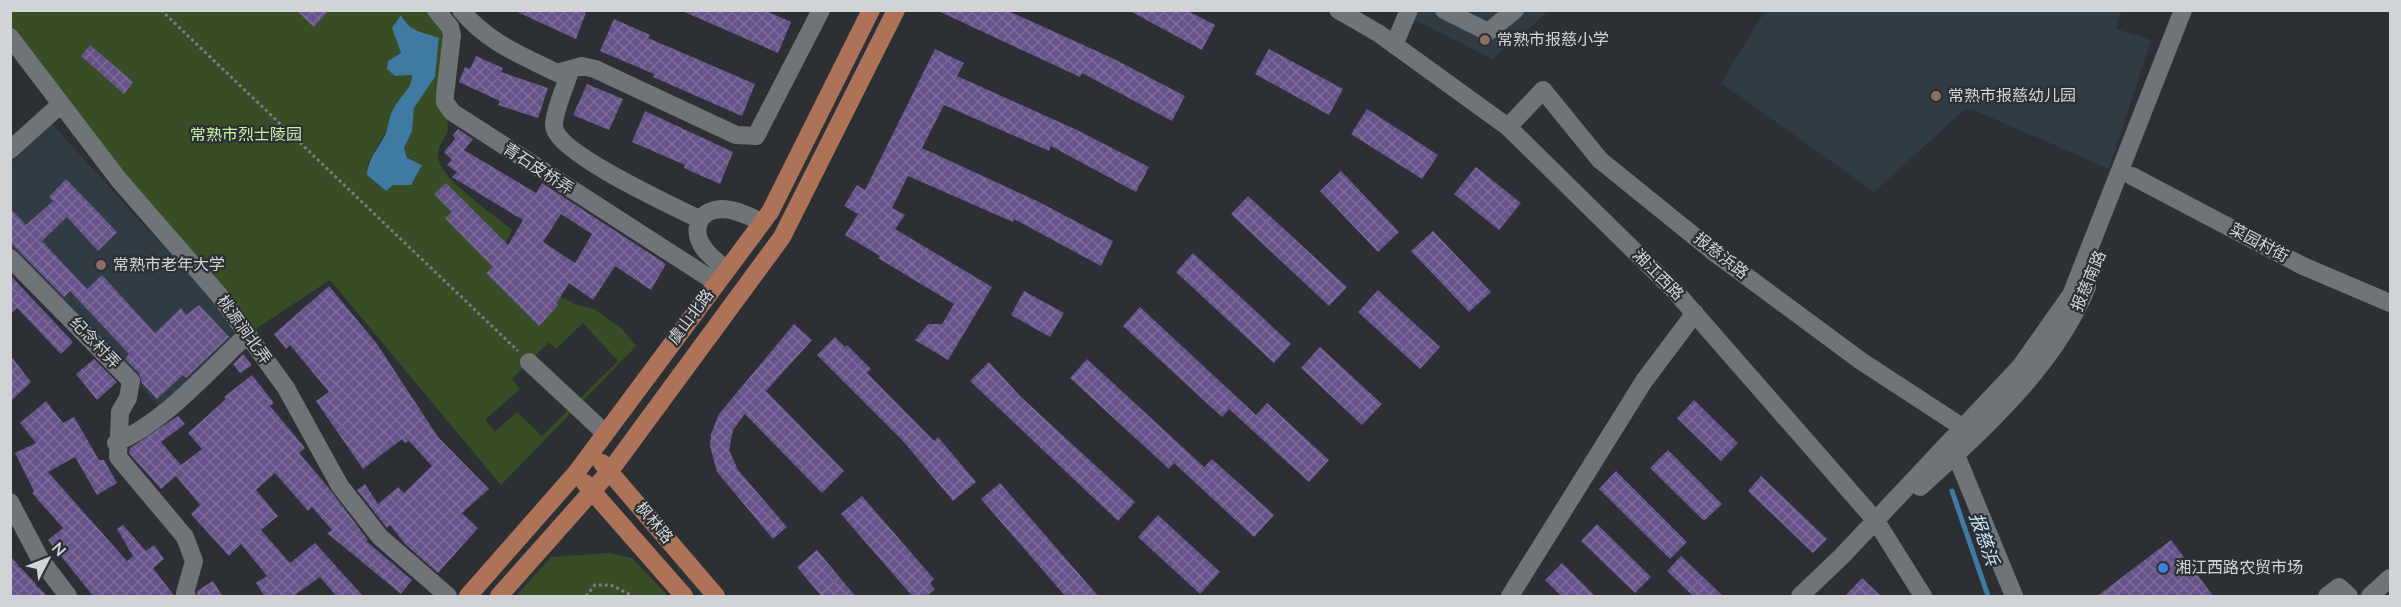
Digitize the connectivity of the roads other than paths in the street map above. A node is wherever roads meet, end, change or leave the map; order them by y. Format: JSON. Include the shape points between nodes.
{"nodes":[{"id":1,"x":436,"y":10,"type":"edge"},
{"id":2,"x":461,"y":10,"type":"edge"},
{"id":3,"x":871,"y":10,"type":"edge"},
{"id":4,"x":896,"y":10,"type":"edge"},
{"id":5,"x":1338,"y":10,"type":"edge"},
{"id":6,"x":1409,"y":10,"type":"edge"},
{"id":7,"x":1444,"y":10,"type":"edge"},
{"id":8,"x":1515,"y":10,"type":"edge"},
{"id":9,"x":2182,"y":10,"type":"edge"},
{"id":10,"x":2194,"y":10,"type":"edge"},
{"id":11,"x":814,"y":13,"type":"edge"},
{"id":12,"x":10,"y":37,"type":"edge"},
{"id":13,"x":1394,"y":45,"type":"junction"},
{"id":14,"x":570,"y":71,"type":"junction"},
{"id":15,"x":61,"y":104,"type":"junction"},
{"id":16,"x":1508,"y":128,"type":"junction"},
{"id":17,"x":10,"y":150,"type":"edge"},
{"id":18,"x":2132,"y":176,"type":"junction"},
{"id":19,"x":699,"y":219,"type":"junction"},
{"id":20,"x":762,"y":222,"type":"junction"},
{"id":21,"x":10,"y":258,"type":"edge"},
{"id":22,"x":722,"y":276,"type":"junction"},
{"id":23,"x":2391,"y":303,"type":"edge"},
{"id":24,"x":1695,"y":313,"type":"junction"},
{"id":25,"x":248,"y":334,"type":"junction"},
{"id":26,"x":529,"y":362,"type":"road end"},
{"id":27,"x":1962,"y":427,"type":"junction"},
{"id":28,"x":605,"y":433,"type":"junction"},
{"id":29,"x":116,"y":443,"type":"junction"},
{"id":30,"x":591,"y":452,"type":"junction"},
{"id":31,"x":1956,"y":455,"type":"junction"},
{"id":32,"x":610,"y":471,"type":"junction"},
{"id":33,"x":576,"y":473,"type":"junction"},
{"id":34,"x":592,"y":491,"type":"junction"},
{"id":35,"x":10,"y":502,"type":"edge"},
{"id":36,"x":1876,"y":521,"type":"junction"},
{"id":37,"x":2391,"y":578,"type":"edge"},
{"id":38,"x":68,"y":597,"type":"edge"},
{"id":39,"x":188,"y":597,"type":"edge"},
{"id":40,"x":448,"y":597,"type":"edge"},
{"id":41,"x":468,"y":597,"type":"edge"},
{"id":42,"x":499,"y":597,"type":"edge"},
{"id":43,"x":684,"y":597,"type":"edge"},
{"id":44,"x":716,"y":597,"type":"edge"},
{"id":45,"x":1510,"y":597,"type":"edge"},
{"id":46,"x":1800,"y":597,"type":"edge"},
{"id":47,"x":1923,"y":597,"type":"edge"},
{"id":48,"x":2014,"y":597,"type":"edge"},
{"id":49,"x":2327,"y":597,"type":"edge"},
{"id":50,"x":2349,"y":597,"type":"edge"},
{"id":51,"x":2370,"y":597,"type":"edge"}],
"edges":[{"from":1,"to":22,"type":"street","name":"青石皮桥弄","via":[[452,35],[445,95],[452,112],[690,268]]},
{"from":2,"to":14,"type":"street","via":[[473,25],[501,46],[557,73]]},
{"from":3,"to":20,"type":"main road","name":"虞山北路"},
{"from":4,"to":32,"type":"main road","name":"虞山北路","via":[[782,237]]},
{"from":5,"to":13,"type":"street","name":"湘江西路"},
{"from":6,"to":13,"type":"street"},
{"from":7,"to":8,"type":"street","via":[[1488,33]]},
{"from":9,"to":27,"type":"street","name":"报慈南路","via":[[2071,296],[2020,367]]},
{"from":10,"to":18,"type":"street","name":"报慈南路"},
{"from":11,"to":14,"type":"street","via":[[756,136],[736,135],[595,69],[582,66]]},
{"from":12,"to":15,"type":"street","name":"桃源涧北弄"},
{"from":13,"to":16,"type":"street","name":"湘江西路"},
{"from":14,"to":19,"type":"street","via":[[554,125],[558,137],[569,149]]},
{"from":15,"to":17,"type":"street"},
{"from":15,"to":25,"type":"street","name":"桃源涧北弄"},
{"from":16,"to":24,"type":"street","name":"湘江西路"},
{"from":16,"to":27,"type":"street","name":"报慈浜路","via":[[1543,90],[1600,160],[1706,246],[1861,361]]},
{"from":18,"to":23,"type":"street","name":"菜园村街","via":[[2303,266]]},
{"from":18,"to":31,"type":"street","name":"报慈南路","via":[[2075,316],[2032,375]]},
{"from":19,"to":20,"type":"street","via":[[724,209]]},
{"from":19,"to":22,"type":"street","via":[[698,237]]},
{"from":20,"to":22,"type":"main road","name":"虞山北路"},
{"from":21,"to":29,"type":"street","name":"纪念村弄","via":[[131,381],[120,412]]},
{"from":22,"to":28,"type":"main road","name":"虞山北路"},
{"from":24,"to":36,"type":"street","name":"湘江西路"},
{"from":24,"to":45,"type":"street","via":[[1644,381]]},
{"from":25,"to":29,"type":"street","via":[[176,402],[134,435]]},
{"from":25,"to":40,"type":"street","name":"桃源涧北弄","via":[[286,388],[340,486],[380,537]]},
{"from":26,"to":28,"type":"street"},
{"from":27,"to":36,"type":"street","name":"报慈南路"},
{"from":28,"to":30,"type":"main road","name":"虞山北路"},
{"from":29,"to":39,"type":"street","via":[[118,458],[185,537],[194,561],[185,593]]},
{"from":30,"to":32,"type":"main road","name":"枫林路"},
{"from":30,"to":33,"type":"main road","name":"虞山北路"},
{"from":31,"to":36,"type":"street","name":"报慈南路","via":[[1898,507]]},
{"from":31,"to":48,"type":"street"},
{"from":32,"to":34,"type":"main road","name":"虞山北路"},
{"from":32,"to":44,"type":"main road","name":"枫林路"},
{"from":33,"to":34,"type":"main road","name":"枫林路"},
{"from":33,"to":41,"type":"main road","name":"虞山北路"},
{"from":34,"to":42,"type":"main road","name":"虞山北路"},
{"from":34,"to":43,"type":"main road","name":"枫林路"},
{"from":35,"to":38,"type":"street","via":[[40,559]]},
{"from":36,"to":46,"type":"street","name":"报慈南路"},
{"from":36,"to":47,"type":"street","name":"湘江西路"},
{"from":37,"to":51,"type":"street"},
{"from":49,"to":50,"type":"street","via":[[2339,587]]}]}
